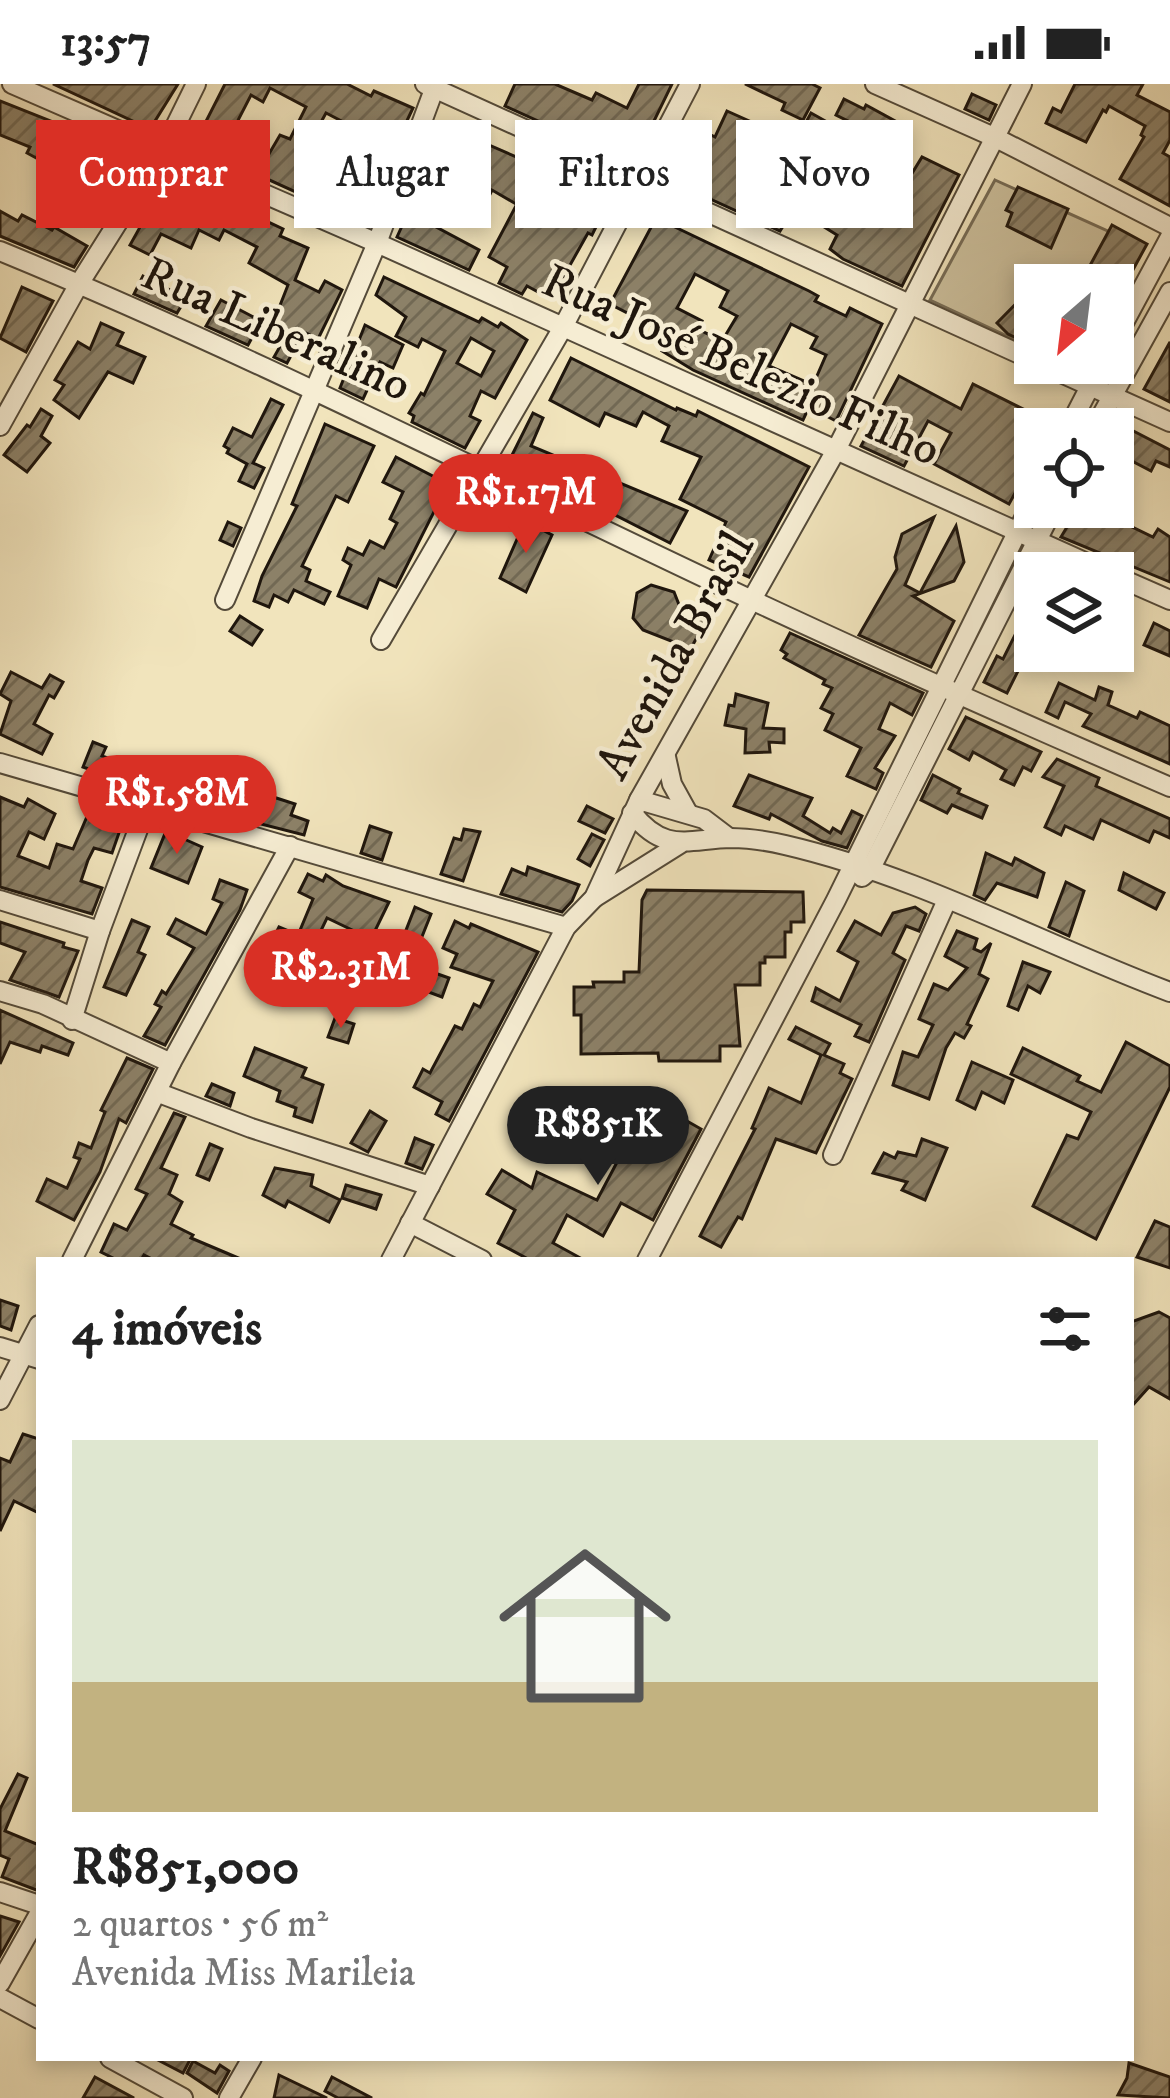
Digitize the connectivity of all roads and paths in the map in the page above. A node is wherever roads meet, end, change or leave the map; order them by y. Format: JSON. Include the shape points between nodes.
{"nodes":[{"id":1,"x":12,"y":84,"type":"edge"},
{"id":2,"x":196,"y":84,"type":"edge"},
{"id":3,"x":691,"y":84,"type":"edge"},
{"id":4,"x":875,"y":84,"type":"edge"},
{"id":5,"x":1022,"y":84,"type":"edge"},
{"id":6,"x":432,"y":85,"type":"edge"},
{"id":7,"x":96,"y":120,"type":"edge"},
{"id":8,"x":178,"y":120,"type":"edge"},
{"id":9,"x":671,"y":120,"type":"edge"},
{"id":10,"x":515,"y":124,"type":"edge"},
{"id":11,"x":996,"y":138,"type":"junction"},
{"id":12,"x":270,"y":196,"type":"edge"},
{"id":13,"x":712,"y":214,"type":"edge"},
{"id":14,"x":1170,"y":226,"type":"edge"},
{"id":15,"x":114,"y":228,"type":"edge"},
{"id":16,"x":614,"y":228,"type":"edge"},
{"id":17,"x":1170,"y":237,"type":"edge"},
{"id":18,"x":377,"y":243,"type":"junction"},
{"id":19,"x":0,"y":251,"type":"edge"},
{"id":20,"x":79,"y":284,"type":"junction"},
{"id":21,"x":1170,"y":292,"type":"edge"},
{"id":22,"x":909,"y":303,"type":"junction"},
{"id":23,"x":1134,"y":304,"type":"edge"},
{"id":24,"x":562,"y":329,"type":"junction"},
{"id":25,"x":1014,"y":351,"type":"edge"},
{"id":26,"x":1086,"y":384,"type":"edge"},
{"id":27,"x":1090,"y":386,"type":"junction"},
{"id":28,"x":316,"y":389,"type":"junction"},
{"id":29,"x":1112,"y":396,"type":"junction"},
{"id":30,"x":1079,"y":408,"type":"edge"},
{"id":31,"x":1105,"y":408,"type":"edge"},
{"id":32,"x":1170,"y":422,"type":"edge"},
{"id":33,"x":0,"y":426,"type":"edge"},
{"id":34,"x":835,"y":452,"type":"junction"},
{"id":35,"x":480,"y":467,"type":"junction"},
{"id":36,"x":1019,"y":528,"type":"edge"},
{"id":37,"x":1044,"y":528,"type":"edge"},
{"id":38,"x":1017,"y":532,"type":"junction"},
{"id":39,"x":1037,"y":541,"type":"junction"},
{"id":40,"x":1062,"y":552,"type":"edge"},
{"id":41,"x":1134,"y":585,"type":"edge"},
{"id":42,"x":225,"y":599,"type":"dead end"},
{"id":43,"x":753,"y":601,"type":"junction"},
{"id":44,"x":1170,"y":601,"type":"edge"},
{"id":45,"x":381,"y":640,"type":"dead end"},
{"id":46,"x":947,"y":690,"type":"junction"},
{"id":47,"x":666,"y":757,"type":"junction"},
{"id":48,"x":0,"y":763,"type":"edge"},
{"id":49,"x":1170,"y":788,"type":"edge"},
{"id":50,"x":636,"y":807,"type":"junction"},
{"id":51,"x":146,"y":808,"type":"junction"},
{"id":52,"x":688,"y":813,"type":"junction"},
{"id":53,"x":729,"y":838,"type":"junction"},
{"id":54,"x":680,"y":844,"type":"junction"},
{"id":55,"x":290,"y":846,"type":"junction"},
{"id":56,"x":861,"y":867,"type":"junction"},
{"id":57,"x":594,"y":898,"type":"junction"},
{"id":58,"x":947,"y":900,"type":"junction"},
{"id":59,"x":0,"y":901,"type":"edge"},
{"id":60,"x":566,"y":927,"type":"junction"},
{"id":61,"x":100,"y":931,"type":"junction"},
{"id":62,"x":0,"y":991,"type":"edge"},
{"id":63,"x":1170,"y":992,"type":"edge"},
{"id":64,"x":72,"y":1020,"type":"junction"},
{"id":65,"x":171,"y":1063,"type":"junction"},
{"id":66,"x":159,"y":1093,"type":"junction"},
{"id":67,"x":833,"y":1155,"type":"dead end"},
{"id":68,"x":430,"y":1186,"type":"junction"},
{"id":69,"x":410,"y":1223,"type":"junction"},
{"id":70,"x":74,"y":1257,"type":"edge"},
{"id":71,"x":393,"y":1257,"type":"edge"},
{"id":72,"x":476,"y":1257,"type":"edge"},
{"id":73,"x":649,"y":1257,"type":"edge"},
{"id":74,"x":0,"y":1347,"type":"edge"},
{"id":75,"x":32,"y":1357,"type":"edge"},
{"id":76,"x":0,"y":1400,"type":"edge"},
{"id":77,"x":0,"y":1892,"type":"edge"},
{"id":78,"x":36,"y":1908,"type":"edge"},
{"id":79,"x":36,"y":1915,"type":"edge"},
{"id":80,"x":0,"y":1983,"type":"edge"},
{"id":81,"x":0,"y":1998,"type":"edge"},
{"id":82,"x":36,"y":2017,"type":"edge"},
{"id":83,"x":115,"y":2061,"type":"edge"},
{"id":84,"x":250,"y":2061,"type":"edge"},
{"id":85,"x":182,"y":2098,"type":"edge"},
{"id":86,"x":230,"y":2098,"type":"edge"}],
"edges":[{"from":1,"to":7,"type":"street","name":"Rua José Belezio Filho"},
{"from":2,"to":8,"type":"street"},
{"from":3,"to":9,"type":"street"},
{"from":4,"to":11,"type":"street"},
{"from":5,"to":11,"type":"street","name":"Avenida Brasil"},
{"from":6,"to":10,"type":"street"},
{"from":6,"to":18,"type":"street"},
{"from":11,"to":14,"type":"street"},
{"from":11,"to":22,"type":"street","name":"Avenida Brasil"},
{"from":12,"to":18,"type":"street","name":"Rua José Belezio Filho"},
{"from":13,"to":22,"type":"street"},
{"from":15,"to":20,"type":"street"},
{"from":16,"to":24,"type":"street"},
{"from":17,"to":23,"type":"street"},
{"from":18,"to":24,"type":"street","name":"Rua José Belezio Filho"},
{"from":18,"to":28,"type":"street"},
{"from":19,"to":20,"type":"street","name":"Rua Liberalino"},
{"from":20,"to":28,"type":"street","name":"Rua Liberalino"},
{"from":20,"to":33,"type":"street"},
{"from":21,"to":29,"type":"street"},
{"from":22,"to":25,"type":"street"},
{"from":22,"to":34,"type":"street","name":"Avenida Brasil"},
{"from":24,"to":34,"type":"street","name":"Rua José Belezio Filho"},
{"from":24,"to":35,"type":"street"},
{"from":26,"to":27,"type":"street"},
{"from":27,"to":29,"type":"street"},
{"from":27,"to":30,"type":"street"},
{"from":28,"to":35,"type":"street","name":"Rua Liberalino"},
{"from":28,"to":42,"type":"street"},
{"from":29,"to":31,"type":"street"},
{"from":29,"to":32,"type":"street"},
{"from":34,"to":38,"type":"street","name":"Rua José Belezio Filho"},
{"from":34,"to":43,"type":"street","name":"Avenida Brasil"},
{"from":35,"to":43,"type":"street","name":"Rua Liberalino"},
{"from":35,"to":45,"type":"street"},
{"from":36,"to":38,"type":"street"},
{"from":37,"to":39,"type":"street"},
{"from":38,"to":39,"type":"street","name":"Rua José Belezio Filho"},
{"from":38,"to":46,"type":"street"},
{"from":39,"to":40,"type":"street","name":"Rua José Belezio Filho"},
{"from":39,"to":46,"type":"street"},
{"from":41,"to":44,"type":"street","name":"Rua José Belezio Filho"},
{"from":43,"to":46,"type":"street","name":"Rua Liberalino"},
{"from":43,"to":47,"type":"street","name":"Avenida Brasil"},
{"from":46,"to":49,"type":"street","name":"Rua Liberalino"},
{"from":46,"to":56,"type":"street"},
{"from":47,"to":50,"type":"street","name":"Avenida Brasil"},
{"from":47,"to":52,"type":"street"},
{"from":48,"to":51,"type":"street"},
{"from":50,"to":52,"type":"street"},
{"from":50,"to":54,"type":"street","via":[[647,829]]},
{"from":50,"to":57,"type":"street","name":"Avenida Brasil"},
{"from":51,"to":55,"type":"street"},
{"from":51,"to":61,"type":"street"},
{"from":52,"to":53,"type":"street"},
{"from":53,"to":54,"type":"street"},
{"from":53,"to":56,"type":"street"},
{"from":54,"to":57,"type":"street"},
{"from":55,"to":60,"type":"street"},
{"from":55,"to":65,"type":"street"},
{"from":56,"to":58,"type":"street"},
{"from":56,"to":73,"type":"street","via":[[836,900]]},
{"from":57,"to":60,"type":"street","name":"Avenida Brasil"},
{"from":58,"to":63,"type":"street"},
{"from":58,"to":67,"type":"street"},
{"from":59,"to":61,"type":"street"},
{"from":60,"to":68,"type":"street","name":"Avenida Brasil"},
{"from":61,"to":64,"type":"street"},
{"from":62,"to":64,"type":"street"},
{"from":64,"to":65,"type":"street"},
{"from":65,"to":66,"type":"street"},
{"from":66,"to":68,"type":"street"},
{"from":66,"to":70,"type":"street"},
{"from":68,"to":69,"type":"street","name":"Avenida Brasil"},
{"from":69,"to":71,"type":"street","name":"Avenida Brasil"},
{"from":69,"to":72,"type":"street"},
{"from":74,"to":75,"type":"street"},
{"from":75,"to":76,"type":"street"},
{"from":77,"to":78,"type":"street"},
{"from":79,"to":80,"type":"street"},
{"from":81,"to":82,"type":"street"},
{"from":83,"to":85,"type":"street"},
{"from":84,"to":86,"type":"street"}]}
